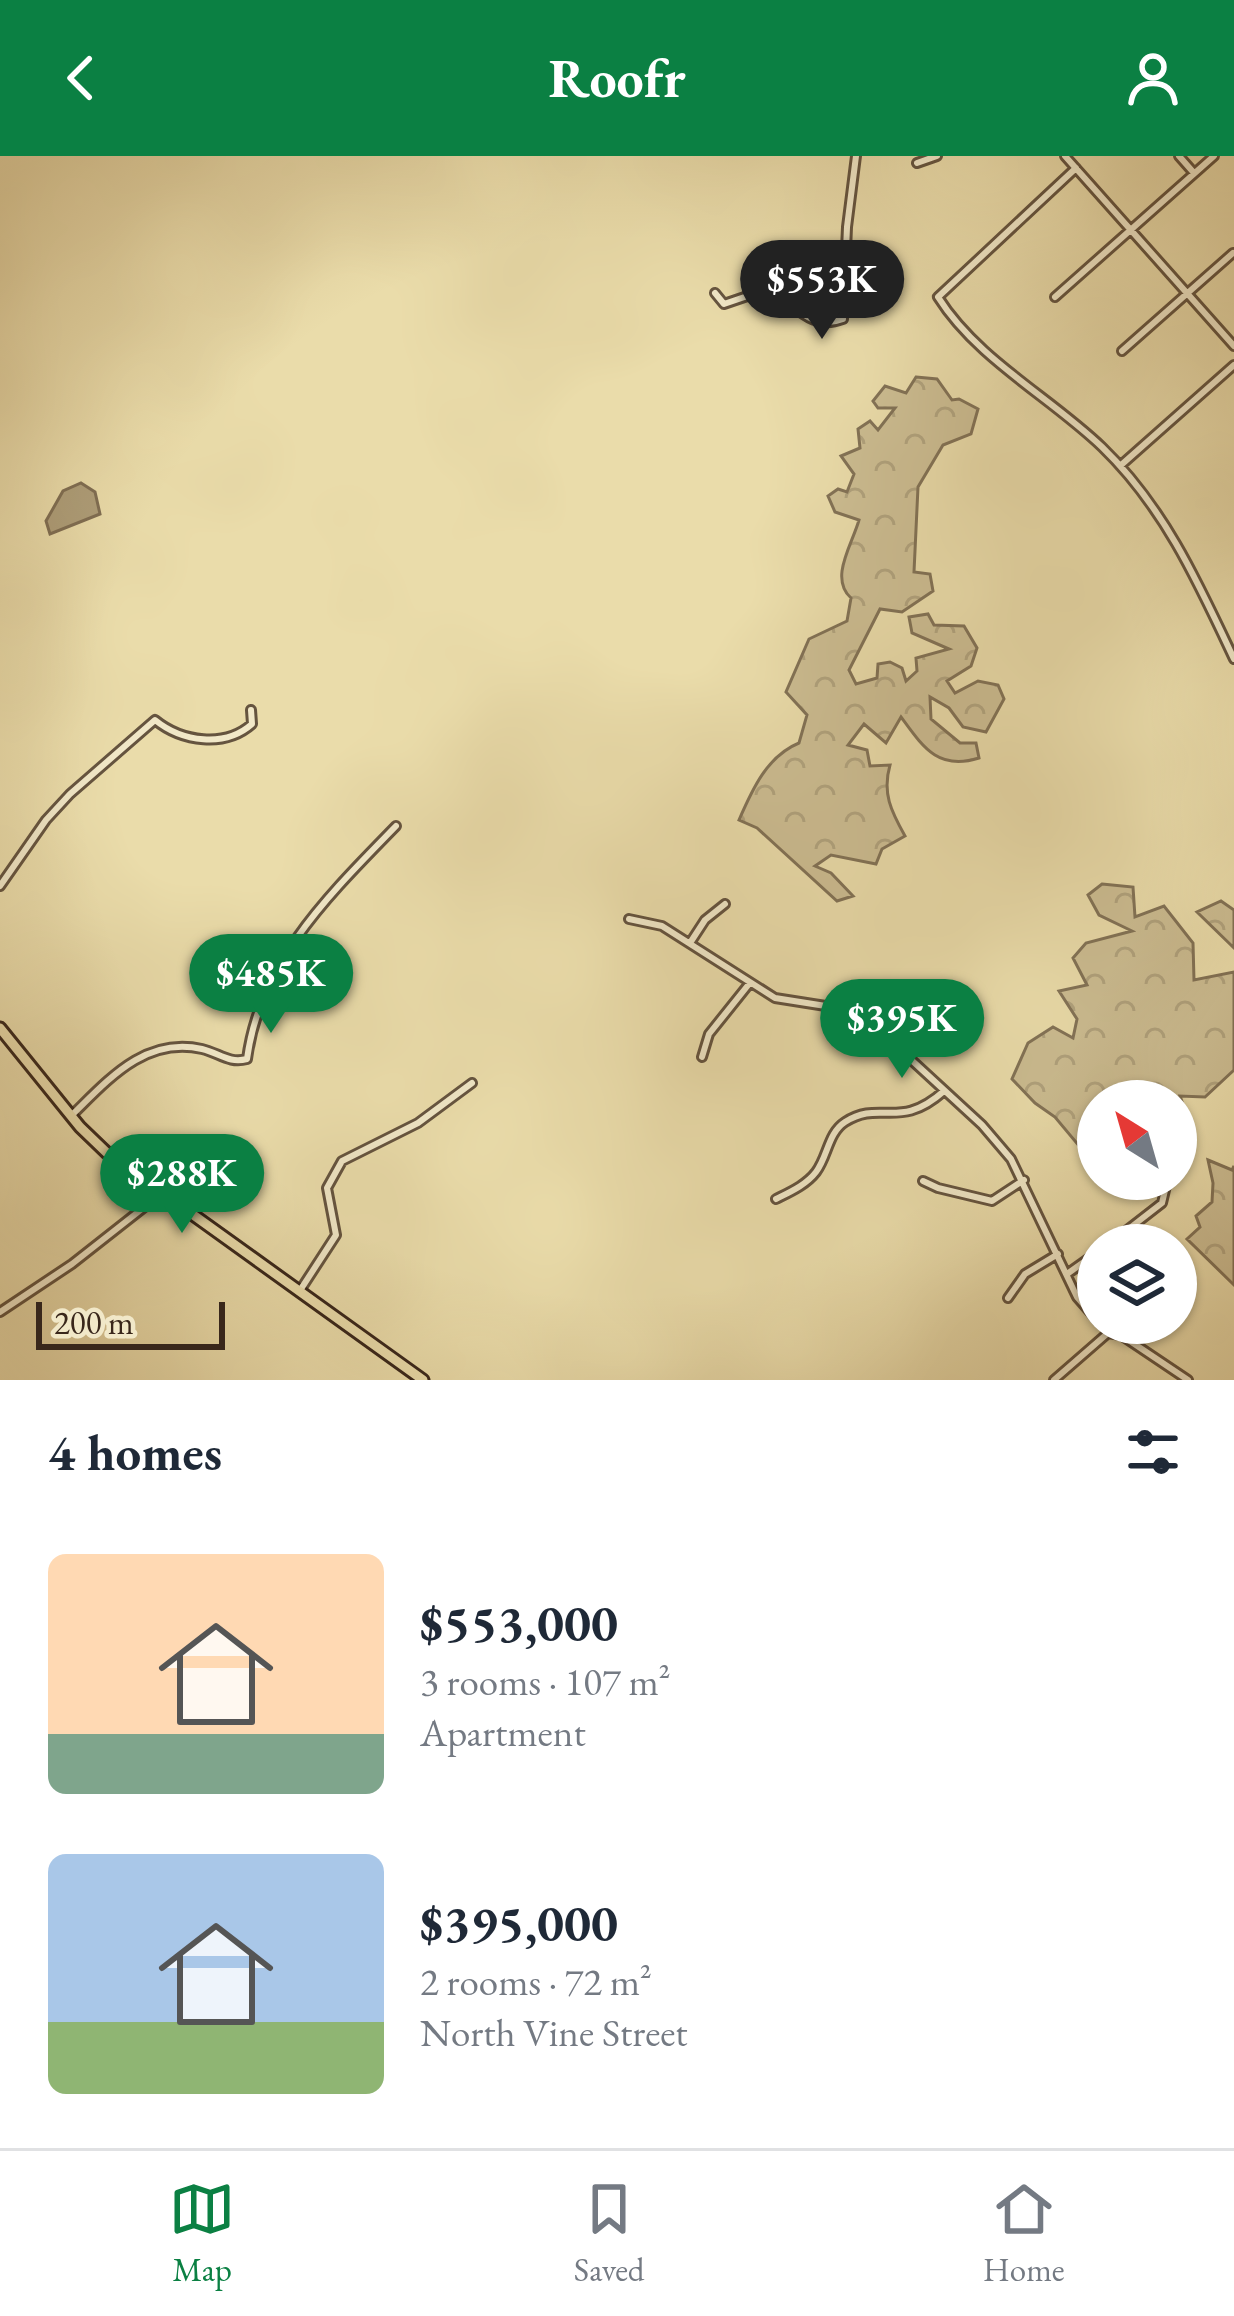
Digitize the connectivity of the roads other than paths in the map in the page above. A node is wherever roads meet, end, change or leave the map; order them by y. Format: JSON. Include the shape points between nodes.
{"nodes":[{"id":1,"x":856,"y":156,"type":"edge"},
{"id":2,"x":937,"y":156,"type":"edge"},
{"id":3,"x":1065,"y":156,"type":"edge"},
{"id":4,"x":1179,"y":156,"type":"edge"},
{"id":5,"x":1214,"y":156,"type":"edge"},
{"id":6,"x":917,"y":163,"type":"dead end"},
{"id":7,"x":1076,"y":168,"type":"junction"},
{"id":8,"x":1194,"y":173,"type":"junction"},
{"id":9,"x":1131,"y":230,"type":"junction"},
{"id":10,"x":1232,"y":254,"type":"edge"},
{"id":11,"x":715,"y":293,"type":"dead end"},
{"id":12,"x":1187,"y":294,"type":"junction"},
{"id":13,"x":1055,"y":297,"type":"dead end"},
{"id":14,"x":1234,"y":346,"type":"edge"},
{"id":15,"x":1123,"y":351,"type":"dead end"},
{"id":16,"x":1234,"y":365,"type":"edge"},
{"id":17,"x":1120,"y":466,"type":"junction"},
{"id":18,"x":1234,"y":659,"type":"edge"},
{"id":19,"x":251,"y":710,"type":"dead end"},
{"id":20,"x":396,"y":826,"type":"dead end"},
{"id":21,"x":0,"y":886,"type":"edge"},
{"id":22,"x":724,"y":904,"type":"dead end"},
{"id":23,"x":629,"y":919,"type":"dead end"},
{"id":24,"x":690,"y":943,"type":"junction"},
{"id":25,"x":748,"y":984,"type":"junction"},
{"id":26,"x":0,"y":1028,"type":"edge"},
{"id":27,"x":702,"y":1057,"type":"dead end"},
{"id":28,"x":472,"y":1083,"type":"dead end"},
{"id":29,"x":944,"y":1091,"type":"junction"},
{"id":30,"x":71,"y":1116,"type":"junction"},
{"id":31,"x":923,"y":1180,"type":"dead end"},
{"id":32,"x":1024,"y":1180,"type":"junction"},
{"id":33,"x":161,"y":1194,"type":"junction"},
{"id":34,"x":776,"y":1199,"type":"dead end"},
{"id":35,"x":1163,"y":1200,"type":"edge"},
{"id":36,"x":1135,"y":1224,"type":"edge"},
{"id":37,"x":1058,"y":1254,"type":"junction"},
{"id":38,"x":1077,"y":1267,"type":"edge"},
{"id":39,"x":1067,"y":1274,"type":"junction"},
{"id":40,"x":299,"y":1292,"type":"junction"},
{"id":41,"x":1077,"y":1297,"type":"edge"},
{"id":42,"x":1008,"y":1298,"type":"dead end"},
{"id":43,"x":0,"y":1312,"type":"edge"},
{"id":44,"x":1095,"y":1344,"type":"edge"},
{"id":45,"x":1134,"y":1344,"type":"edge"},
{"id":46,"x":423,"y":1380,"type":"edge"},
{"id":47,"x":1054,"y":1380,"type":"edge"},
{"id":48,"x":1188,"y":1380,"type":"edge"}],
"edges":[{"from":1,"to":11,"type":"street","via":[[840,321],[807,319],[768,289],[724,304]]},
{"from":2,"to":6,"type":"street"},
{"from":3,"to":7,"type":"street"},
{"from":4,"to":8,"type":"street"},
{"from":5,"to":8,"type":"street"},
{"from":7,"to":9,"type":"street"},
{"from":7,"to":17,"type":"street","via":[[938,297]]},
{"from":8,"to":9,"type":"street"},
{"from":9,"to":12,"type":"street"},
{"from":9,"to":13,"type":"street"},
{"from":10,"to":12,"type":"street"},
{"from":12,"to":14,"type":"street"},
{"from":12,"to":15,"type":"street"},
{"from":16,"to":17,"type":"street"},
{"from":17,"to":18,"type":"street","via":[[1176,540]]},
{"from":19,"to":21,"type":"street","via":[[245,730],[211,739],[171,733],[155,720],[70,794]]},
{"from":20,"to":30,"type":"street","via":[[276,966],[247,1059],[170,1046],[138,1055]]},
{"from":22,"to":24,"type":"street"},
{"from":23,"to":24,"type":"street"},
{"from":24,"to":25,"type":"street"},
{"from":25,"to":27,"type":"street","via":[[709,1034]]},
{"from":25,"to":29,"type":"street","via":[[862,1018]]},
{"from":26,"to":30,"type":"main road"},
{"from":28,"to":40,"type":"street","via":[[336,1167],[327,1188],[336,1235]]},
{"from":29,"to":32,"type":"street","via":[[998,1142]]},
{"from":29,"to":34,"type":"street","via":[[911,1113],[847,1121],[816,1172]]},
{"from":30,"to":33,"type":"main road"},
{"from":31,"to":32,"type":"street","via":[[992,1201]]},
{"from":32,"to":37,"type":"street"},
{"from":33,"to":40,"type":"main road"},
{"from":33,"to":43,"type":"street"},
{"from":35,"to":36,"type":"street"},
{"from":37,"to":39,"type":"street"},
{"from":37,"to":42,"type":"street","via":[[1025,1274]]},
{"from":38,"to":39,"type":"street"},
{"from":39,"to":41,"type":"street"},
{"from":40,"to":46,"type":"main road"},
{"from":44,"to":47,"type":"street"},
{"from":45,"to":48,"type":"street"}]}
